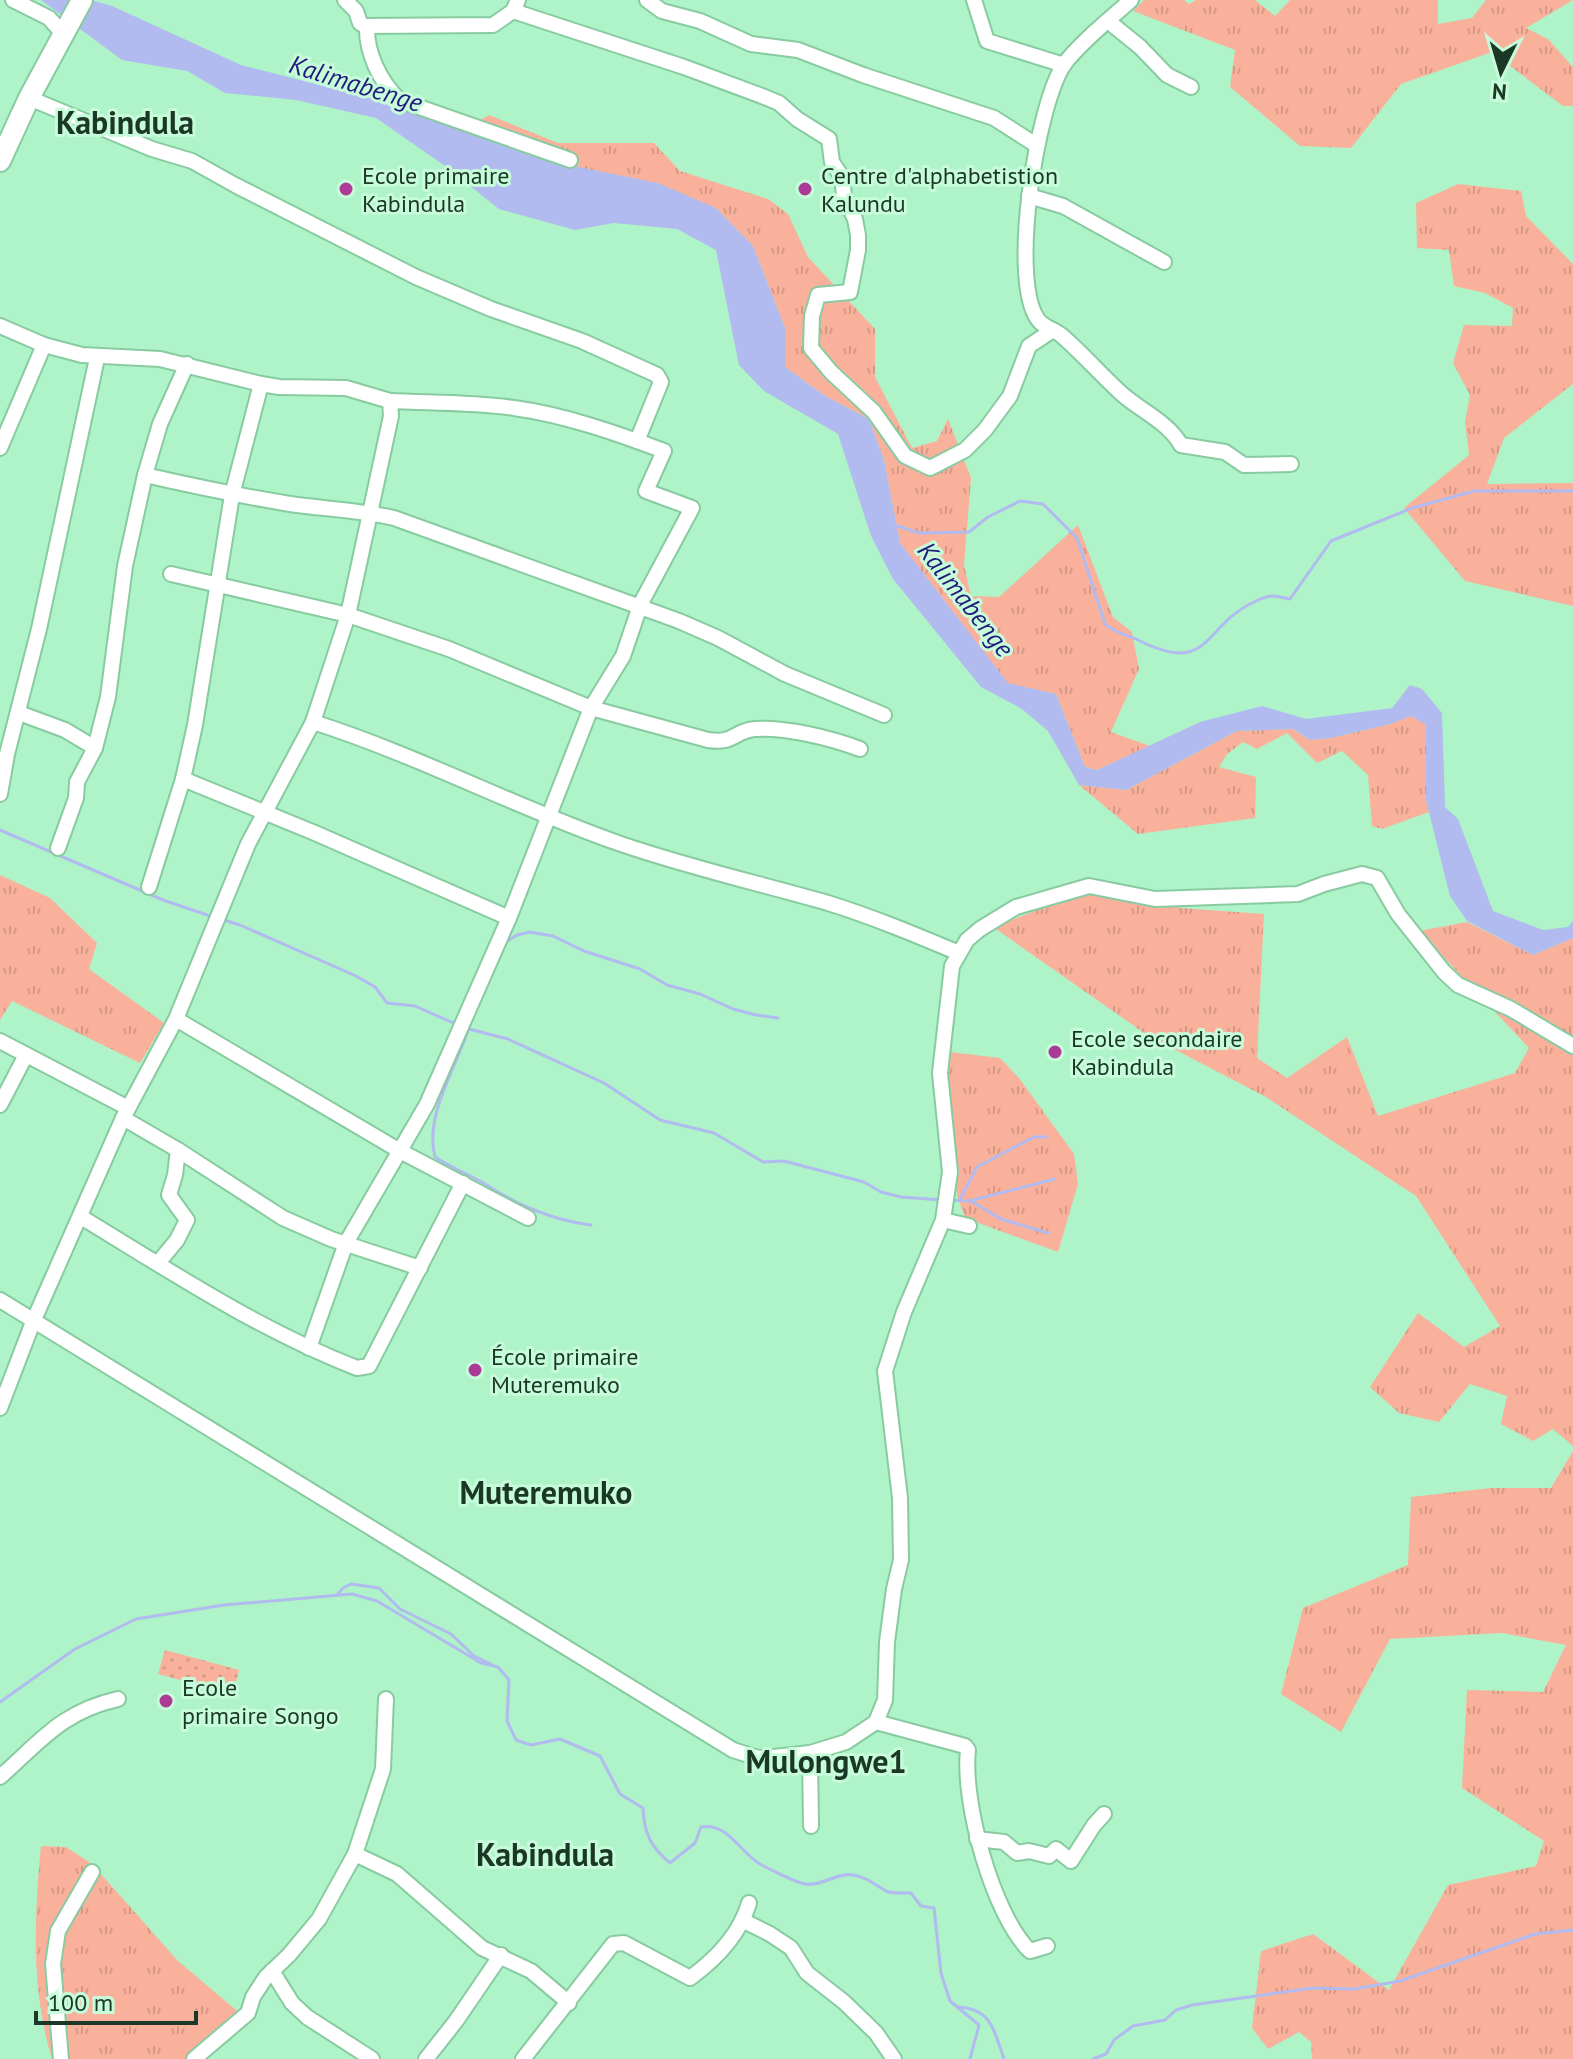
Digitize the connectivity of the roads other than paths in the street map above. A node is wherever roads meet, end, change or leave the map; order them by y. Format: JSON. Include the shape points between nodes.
{"nodes":[{"id":1,"x":13,"y":0,"type":"edge"},
{"id":2,"x":82,"y":0,"type":"edge"},
{"id":3,"x":345,"y":0,"type":"edge"},
{"id":4,"x":647,"y":0,"type":"edge"},
{"id":5,"x":974,"y":0,"type":"edge"},
{"id":6,"x":1131,"y":0,"type":"edge"},
{"id":7,"x":515,"y":5,"type":"edge"},
{"id":8,"x":1108,"y":21,"type":"junction"},
{"id":9,"x":367,"y":26,"type":"junction"},
{"id":10,"x":65,"y":36,"type":"junction"},
{"id":11,"x":1064,"y":65,"type":"junction"},
{"id":12,"x":1191,"y":87,"type":"dead end"},
{"id":13,"x":29,"y":98,"type":"junction"},
{"id":14,"x":1036,"y":145,"type":"junction"},
{"id":15,"x":570,"y":160,"type":"dead end"},
{"id":16,"x":0,"y":161,"type":"edge"},
{"id":17,"x":1029,"y":196,"type":"junction"},
{"id":18,"x":1164,"y":262,"type":"dead end"},
{"id":19,"x":0,"y":326,"type":"edge"},
{"id":20,"x":1053,"y":330,"type":"junction"},
{"id":21,"x":44,"y":345,"type":"junction"},
{"id":22,"x":97,"y":358,"type":"junction"},
{"id":23,"x":187,"y":364,"type":"junction"},
{"id":24,"x":261,"y":384,"type":"junction"},
{"id":25,"x":390,"y":401,"type":"junction"},
{"id":26,"x":637,"y":441,"type":"junction"},
{"id":27,"x":0,"y":448,"type":"edge"},
{"id":28,"x":1291,"y":464,"type":"dead end"},
{"id":29,"x":145,"y":475,"type":"junction"},
{"id":30,"x":232,"y":495,"type":"junction"},
{"id":31,"x":372,"y":513,"type":"junction"},
{"id":32,"x":171,"y":574,"type":"dead end"},
{"id":33,"x":218,"y":586,"type":"junction"},
{"id":34,"x":641,"y":606,"type":"junction"},
{"id":35,"x":348,"y":615,"type":"junction"},
{"id":36,"x":591,"y":708,"type":"junction"},
{"id":37,"x":19,"y":713,"type":"junction"},
{"id":38,"x":884,"y":715,"type":"dead end"},
{"id":39,"x":313,"y":722,"type":"junction"},
{"id":40,"x":95,"y":748,"type":"junction"},
{"id":41,"x":860,"y":749,"type":"dead end"},
{"id":42,"x":183,"y":779,"type":"junction"},
{"id":43,"x":0,"y":794,"type":"edge"},
{"id":44,"x":266,"y":813,"type":"junction"},
{"id":45,"x":549,"y":817,"type":"junction"},
{"id":46,"x":58,"y":848,"type":"dead end"},
{"id":47,"x":149,"y":887,"type":"dead end"},
{"id":48,"x":509,"y":918,"type":"junction"},
{"id":49,"x":959,"y":953,"type":"junction"},
{"id":50,"x":176,"y":1019,"type":"junction"},
{"id":51,"x":0,"y":1041,"type":"edge"},
{"id":52,"x":1573,"y":1046,"type":"edge"},
{"id":53,"x":26,"y":1055,"type":"junction"},
{"id":54,"x":0,"y":1105,"type":"edge"},
{"id":55,"x":125,"y":1113,"type":"junction"},
{"id":56,"x":178,"y":1150,"type":"junction"},
{"id":57,"x":400,"y":1151,"type":"junction"},
{"id":58,"x":463,"y":1183,"type":"junction"},
{"id":59,"x":81,"y":1217,"type":"junction"},
{"id":60,"x":528,"y":1218,"type":"dead end"},
{"id":61,"x":943,"y":1220,"type":"junction"},
{"id":62,"x":969,"y":1226,"type":"dead end"},
{"id":63,"x":346,"y":1243,"type":"junction"},
{"id":64,"x":158,"y":1263,"type":"junction"},
{"id":65,"x":420,"y":1268,"type":"junction"},
{"id":66,"x":0,"y":1300,"type":"edge"},
{"id":67,"x":33,"y":1322,"type":"junction"},
{"id":68,"x":309,"y":1348,"type":"junction"},
{"id":69,"x":0,"y":1408,"type":"edge"},
{"id":70,"x":118,"y":1699,"type":"dead end"},
{"id":71,"x":386,"y":1699,"type":"dead end"},
{"id":72,"x":876,"y":1722,"type":"junction"},
{"id":73,"x":810,"y":1753,"type":"junction"},
{"id":74,"x":0,"y":1777,"type":"edge"},
{"id":75,"x":1104,"y":1814,"type":"dead end"},
{"id":76,"x":811,"y":1826,"type":"dead end"},
{"id":77,"x":977,"y":1839,"type":"junction"},
{"id":78,"x":355,"y":1854,"type":"junction"},
{"id":79,"x":92,"y":1872,"type":"dead end"},
{"id":80,"x":749,"y":1903,"type":"dead end"},
{"id":81,"x":744,"y":1921,"type":"junction"},
{"id":82,"x":1047,"y":1946,"type":"dead end"},
{"id":83,"x":501,"y":1955,"type":"junction"},
{"id":84,"x":272,"y":1971,"type":"junction"},
{"id":85,"x":569,"y":2003,"type":"junction"},
{"id":86,"x":61,"y":2059,"type":"edge"},
{"id":87,"x":194,"y":2059,"type":"edge"},
{"id":88,"x":372,"y":2059,"type":"edge"},
{"id":89,"x":426,"y":2059,"type":"edge"},
{"id":90,"x":523,"y":2059,"type":"edge"},
{"id":91,"x":894,"y":2059,"type":"edge"}],
"edges":[{"from":1,"to":10,"type":"street","via":[[49,18]]},
{"from":2,"to":10,"type":"highway"},
{"from":3,"to":9,"type":"street"},
{"from":4,"to":14,"type":"street","via":[[662,11],[751,44],[798,50],[994,118]]},
{"from":5,"to":11,"type":"street","via":[[987,41]]},
{"from":6,"to":8,"type":"street"},
{"from":7,"to":9,"type":"street","via":[[493,25]]},
{"from":7,"to":20,"type":"street","via":[[779,103],[829,139],[832,162],[855,219],[858,250],[850,292],[818,295],[811,348],[874,412],[905,456],[930,468],[965,450],[1010,396],[1029,346]]},
{"from":8,"to":11,"type":"street"},
{"from":8,"to":12,"type":"street","via":[[1167,75]]},
{"from":9,"to":15,"type":"street","via":[[366,40],[383,84],[399,100]]},
{"from":10,"to":13,"type":"highway"},
{"from":11,"to":14,"type":"street"},
{"from":13,"to":16,"type":"highway"},
{"from":13,"to":26,"type":"street","via":[[192,161],[416,277],[657,375],[661,382]]},
{"from":14,"to":17,"type":"street"},
{"from":17,"to":18,"type":"street","via":[[1063,206]]},
{"from":17,"to":20,"type":"street","via":[[1031,307],[1041,324]]},
{"from":19,"to":21,"type":"street"},
{"from":20,"to":28,"type":"street","via":[[1181,445],[1225,452],[1244,465]]},
{"from":21,"to":22,"type":"street"},
{"from":21,"to":27,"type":"street"},
{"from":22,"to":23,"type":"street"},
{"from":22,"to":37,"type":"street"},
{"from":23,"to":24,"type":"street"},
{"from":23,"to":29,"type":"street","via":[[160,424]]},
{"from":24,"to":25,"type":"street","via":[[346,388]]},
{"from":24,"to":30,"type":"street"},
{"from":25,"to":26,"type":"street","via":[[517,408]]},
{"from":25,"to":31,"type":"street"},
{"from":26,"to":34,"type":"street","via":[[664,451],[646,491],[692,508]]},
{"from":29,"to":30,"type":"street"},
{"from":29,"to":40,"type":"street"},
{"from":30,"to":31,"type":"street"},
{"from":30,"to":33,"type":"street"},
{"from":31,"to":34,"type":"street"},
{"from":31,"to":35,"type":"street"},
{"from":32,"to":33,"type":"street"},
{"from":33,"to":35,"type":"street"},
{"from":33,"to":42,"type":"street"},
{"from":34,"to":36,"type":"street","via":[[623,656]]},
{"from":34,"to":38,"type":"street"},
{"from":35,"to":36,"type":"street","via":[[449,649]]},
{"from":35,"to":39,"type":"street"},
{"from":36,"to":41,"type":"street","via":[[708,740],[726,741],[768,729]]},
{"from":36,"to":45,"type":"street"},
{"from":37,"to":40,"type":"street"},
{"from":37,"to":43,"type":"street"},
{"from":39,"to":44,"type":"street"},
{"from":39,"to":45,"type":"street"},
{"from":40,"to":46,"type":"street","via":[[77,782]]},
{"from":42,"to":44,"type":"street"},
{"from":42,"to":47,"type":"street"},
{"from":44,"to":48,"type":"street"},
{"from":44,"to":50,"type":"street","via":[[248,844]]},
{"from":45,"to":48,"type":"street"},
{"from":45,"to":49,"type":"street","via":[[658,857],[828,903]]},
{"from":48,"to":57,"type":"street","via":[[427,1104]]},
{"from":49,"to":52,"type":"street","via":[[980,929],[1016,907],[1089,886],[1155,899],[1298,894],[1362,874],[1377,878],[1398,914],[1458,985]]},
{"from":49,"to":61,"type":"street","via":[[952,966],[940,1073],[950,1172]]},
{"from":50,"to":55,"type":"street"},
{"from":50,"to":57,"type":"street"},
{"from":51,"to":53,"type":"street"},
{"from":53,"to":54,"type":"street"},
{"from":53,"to":55,"type":"street"},
{"from":55,"to":56,"type":"street"},
{"from":55,"to":59,"type":"street"},
{"from":56,"to":63,"type":"street","via":[[283,1218]]},
{"from":56,"to":64,"type":"street","via":[[169,1195],[187,1220]]},
{"from":57,"to":58,"type":"street"},
{"from":57,"to":63,"type":"street"},
{"from":58,"to":60,"type":"street"},
{"from":58,"to":65,"type":"street"},
{"from":59,"to":64,"type":"street"},
{"from":59,"to":67,"type":"street"},
{"from":61,"to":62,"type":"street"},
{"from":61,"to":72,"type":"street","via":[[885,1371],[900,1498],[901,1560],[887,1642],[885,1700]]},
{"from":63,"to":65,"type":"street"},
{"from":63,"to":68,"type":"street"},
{"from":64,"to":68,"type":"street"},
{"from":65,"to":68,"type":"street","via":[[369,1366],[357,1368]]},
{"from":66,"to":67,"type":"street"},
{"from":67,"to":69,"type":"street"},
{"from":67,"to":73,"type":"street","via":[[733,1750],[758,1758]]},
{"from":70,"to":74,"type":"street","via":[[85,1708],[57,1725]]},
{"from":71,"to":78,"type":"street","via":[[383,1769]]},
{"from":72,"to":73,"type":"street","via":[[846,1742]]},
{"from":72,"to":77,"type":"street","via":[[965,1746]]},
{"from":73,"to":76,"type":"street"},
{"from":75,"to":77,"type":"street","via":[[1071,1861],[1056,1849],[1049,1856],[1017,1853],[1004,1842]]},
{"from":77,"to":82,"type":"street","via":[[1016,1936],[1030,1951]]},
{"from":78,"to":83,"type":"street","via":[[397,1874],[472,1940]]},
{"from":78,"to":84,"type":"street","via":[[319,1919]]},
{"from":79,"to":86,"type":"street","via":[[58,1931],[53,1964]]},
{"from":80,"to":81,"type":"street"},
{"from":81,"to":85,"type":"street","via":[[711,1963],[690,1978],[624,1943],[613,1944]]},
{"from":81,"to":91,"type":"street","via":[[791,1948],[807,1973],[876,2033]]},
{"from":83,"to":85,"type":"street","via":[[531,1971]]},
{"from":83,"to":89,"type":"street"},
{"from":84,"to":87,"type":"street","via":[[245,2017]]},
{"from":84,"to":88,"type":"street","via":[[307,2017]]},
{"from":85,"to":90,"type":"street"}]}
